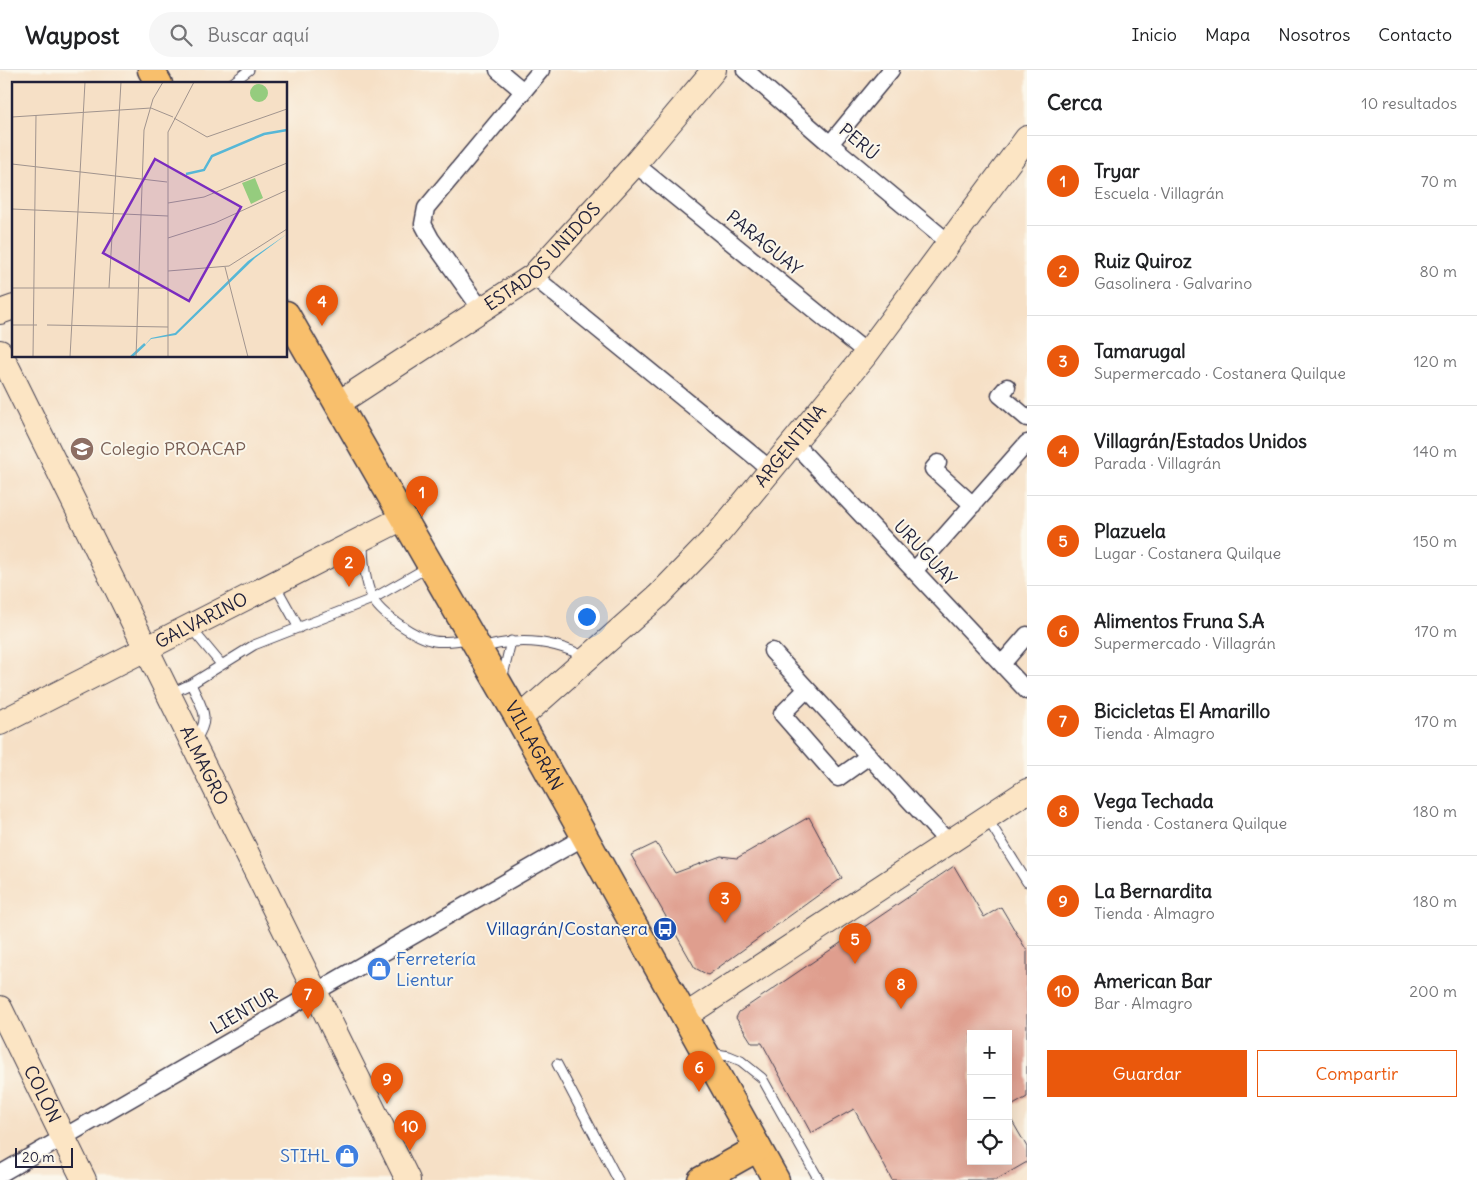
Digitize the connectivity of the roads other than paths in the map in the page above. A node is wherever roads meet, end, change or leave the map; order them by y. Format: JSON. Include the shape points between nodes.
{"nodes":[{"id":1,"x":151,"y":70,"type":"edge"},
{"id":2,"x":249,"y":70,"type":"edge"},
{"id":3,"x":498,"y":70,"type":"edge"},
{"id":4,"x":540,"y":70,"type":"edge"},
{"id":5,"x":714,"y":70,"type":"edge"},
{"id":6,"x":746,"y":70,"type":"edge"},
{"id":7,"x":891,"y":70,"type":"edge"},
{"id":8,"x":158,"y":82,"type":"edge"},
{"id":9,"x":234,"y":82,"type":"edge"},
{"id":10,"x":523,"y":91,"type":"junction"},
{"id":11,"x":1027,"y":138,"type":"edge"},
{"id":12,"x":830,"y":144,"type":"junction"},
{"id":13,"x":635,"y":164,"type":"junction"},
{"id":14,"x":950,"y":243,"type":"junction"},
{"id":15,"x":533,"y":276,"type":"junction"},
{"id":16,"x":12,"y":308,"type":"edge"},
{"id":17,"x":481,"y":308,"type":"junction"},
{"id":18,"x":0,"y":312,"type":"edge"},
{"id":19,"x":288,"y":318,"type":"edge"},
{"id":20,"x":0,"y":352,"type":"edge"},
{"id":21,"x":866,"y":353,"type":"junction"},
{"id":22,"x":1007,"y":387,"type":"dead end"},
{"id":23,"x":337,"y":404,"type":"junction"},
{"id":24,"x":1027,"y":418,"type":"edge"},
{"id":25,"x":794,"y":442,"type":"junction"},
{"id":26,"x":1027,"y":443,"type":"edge"},
{"id":27,"x":938,"y":463,"type":"dead end"},
{"id":28,"x":770,"y":469,"type":"junction"},
{"id":29,"x":972,"y":505,"type":"junction"},
{"id":30,"x":403,"y":518,"type":"junction"},
{"id":31,"x":363,"y":538,"type":"junction"},
{"id":32,"x":430,"y":566,"type":"junction"},
{"id":33,"x":914,"y":571,"type":"junction"},
{"id":34,"x":274,"y":584,"type":"junction"},
{"id":35,"x":372,"y":599,"type":"junction"},
{"id":36,"x":190,"y":627,"type":"junction"},
{"id":37,"x":299,"y":628,"type":"junction"},
{"id":38,"x":1027,"y":635,"type":"edge"},
{"id":39,"x":511,"y":641,"type":"junction"},
{"id":40,"x":475,"y":644,"type":"junction"},
{"id":41,"x":147,"y":649,"type":"junction"},
{"id":42,"x":772,"y":651,"type":"dead end"},
{"id":43,"x":588,"y":658,"type":"junction"},
{"id":44,"x":221,"y":664,"type":"junction"},
{"id":45,"x":1002,"y":664,"type":"junction"},
{"id":46,"x":191,"y":684,"type":"junction"},
{"id":47,"x":500,"y":687,"type":"junction"},
{"id":48,"x":807,"y":689,"type":"junction"},
{"id":49,"x":1027,"y":691,"type":"edge"},
{"id":50,"x":169,"y":694,"type":"junction"},
{"id":51,"x":518,"y":719,"type":"junction"},
{"id":52,"x":0,"y":723,"type":"edge"},
{"id":53,"x":193,"y":743,"type":"junction"},
{"id":54,"x":869,"y":756,"type":"junction"},
{"id":55,"x":1027,"y":792,"type":"edge"},
{"id":56,"x":986,"y":818,"type":"junction"},
{"id":57,"x":584,"y":837,"type":"junction"},
{"id":58,"x":948,"y":842,"type":"junction"},
{"id":59,"x":1027,"y":882,"type":"edge"},
{"id":60,"x":316,"y":994,"type":"junction"},
{"id":61,"x":0,"y":1008,"type":"edge"},
{"id":62,"x":685,"y":1016,"type":"junction"},
{"id":63,"x":705,"y":1053,"type":"junction"},
{"id":64,"x":557,"y":1064,"type":"dead end"},
{"id":65,"x":62,"y":1137,"type":"junction"},
{"id":66,"x":758,"y":1148,"type":"junction"},
{"id":67,"x":0,"y":1174,"type":"edge"},
{"id":68,"x":768,"y":1177,"type":"edge"},
{"id":69,"x":84,"y":1180,"type":"edge"},
{"id":70,"x":408,"y":1180,"type":"edge"},
{"id":71,"x":618,"y":1180,"type":"edge"},
{"id":72,"x":701,"y":1180,"type":"edge"},
{"id":73,"x":819,"y":1180,"type":"edge"}],
"edges":[{"from":1,"to":8,"type":"main road"},
{"from":2,"to":9,"type":"lane"},
{"from":3,"to":10,"type":"street"},
{"from":4,"to":10,"type":"street"},
{"from":5,"to":13,"type":"main road","name":"ESTADOS UNIDOS"},
{"from":6,"to":12,"type":"street","name":"PERÚ"},
{"from":7,"to":12,"type":"street"},
{"from":10,"to":17,"type":"street","via":[[426,208],[424,224],[431,240]]},
{"from":11,"to":14,"type":"main road","name":"ARGENTINA"},
{"from":12,"to":14,"type":"street","name":"PERÚ"},
{"from":13,"to":15,"type":"main road","name":"ESTADOS UNIDOS"},
{"from":13,"to":21,"type":"street","name":"PARAGUAY"},
{"from":14,"to":21,"type":"main road","name":"ARGENTINA"},
{"from":15,"to":17,"type":"main road","name":"ESTADOS UNIDOS"},
{"from":15,"to":28,"type":"street"},
{"from":16,"to":18,"type":"main road"},
{"from":17,"to":23,"type":"main road","name":"ESTADOS UNIDOS"},
{"from":19,"to":23,"type":"main road","name":"VILLAGRÁN"},
{"from":20,"to":41,"type":"main road","name":"ALMAGRO"},
{"from":21,"to":25,"type":"main road","name":"ARGENTINA"},
{"from":22,"to":24,"type":"street","via":[[1000,395]]},
{"from":23,"to":30,"type":"main road","name":"VILLAGRÁN"},
{"from":25,"to":28,"type":"main road","name":"ARGENTINA"},
{"from":25,"to":33,"type":"street","name":"URUGUAY"},
{"from":26,"to":29,"type":"street"},
{"from":27,"to":29,"type":"street","via":[[933,468]]},
{"from":28,"to":43,"type":"main road","name":"ARGENTINA","via":[[690,564]]},
{"from":29,"to":33,"type":"street"},
{"from":30,"to":31,"type":"main road","name":"GALVARINO"},
{"from":30,"to":32,"type":"main road","name":"VILLAGRÁN"},
{"from":31,"to":34,"type":"main road","name":"GALVARINO"},
{"from":31,"to":35,"type":"lane","via":[[363,566]]},
{"from":32,"to":35,"type":"lane"},
{"from":32,"to":40,"type":"main road","name":"VILLAGRÁN"},
{"from":33,"to":45,"type":"street","name":"URUGUAY"},
{"from":34,"to":36,"type":"main road","name":"GALVARINO"},
{"from":34,"to":37,"type":"lane"},
{"from":35,"to":37,"type":"lane"},
{"from":35,"to":40,"type":"lane","via":[[407,630],[435,642]]},
{"from":36,"to":41,"type":"main road","name":"GALVARINO"},
{"from":36,"to":44,"type":"lane"},
{"from":37,"to":44,"type":"lane","via":[[254,645]]},
{"from":38,"to":45,"type":"street"},
{"from":39,"to":40,"type":"lane"},
{"from":39,"to":43,"type":"lane","via":[[546,643]]},
{"from":39,"to":47,"type":"lane"},
{"from":40,"to":47,"type":"main road","name":"VILLAGRÁN"},
{"from":41,"to":50,"type":"main road","name":"ALMAGRO"},
{"from":41,"to":52,"type":"main road","name":"GALVARINO"},
{"from":42,"to":48,"type":"street"},
{"from":43,"to":51,"type":"main road","name":"ARGENTINA"},
{"from":44,"to":46,"type":"lane"},
{"from":45,"to":49,"type":"street","name":"URUGUAY"},
{"from":46,"to":50,"type":"lane"},
{"from":46,"to":53,"type":"lane","via":[[205,716],[204,728]]},
{"from":47,"to":51,"type":"main road","name":"VILLAGRÁN"},
{"from":48,"to":54,"type":"street"},
{"from":48,"to":54,"type":"street","via":[[782,714],[838,778]]},
{"from":50,"to":53,"type":"main road","name":"ALMAGRO"},
{"from":51,"to":57,"type":"main road","name":"VILLAGRÁN"},
{"from":53,"to":60,"type":"main road","name":"ALMAGRO"},
{"from":54,"to":58,"type":"street"},
{"from":55,"to":56,"type":"main road"},
{"from":56,"to":58,"type":"main road"},
{"from":56,"to":59,"type":"lane"},
{"from":57,"to":60,"type":"street","name":"LIENTUR"},
{"from":57,"to":62,"type":"main road","name":"VILLAGRÁN"},
{"from":58,"to":62,"type":"main road"},
{"from":60,"to":65,"type":"street","name":"LIENTUR"},
{"from":60,"to":70,"type":"main road","name":"ALMAGRO"},
{"from":61,"to":65,"type":"main road","name":"COLÓN"},
{"from":62,"to":63,"type":"main road","name":"VILLAGRÁN"},
{"from":63,"to":66,"type":"main road","name":"VILLAGRÁN"},
{"from":63,"to":73,"type":"lane","via":[[735,1059],[762,1078]]},
{"from":64,"to":71,"type":"lane"},
{"from":65,"to":67,"type":"street","name":"LIENTUR"},
{"from":65,"to":69,"type":"main road","name":"COLÓN"},
{"from":66,"to":68,"type":"main road","name":"VILLAGRÁN"},
{"from":66,"to":72,"type":"main road"}]}
